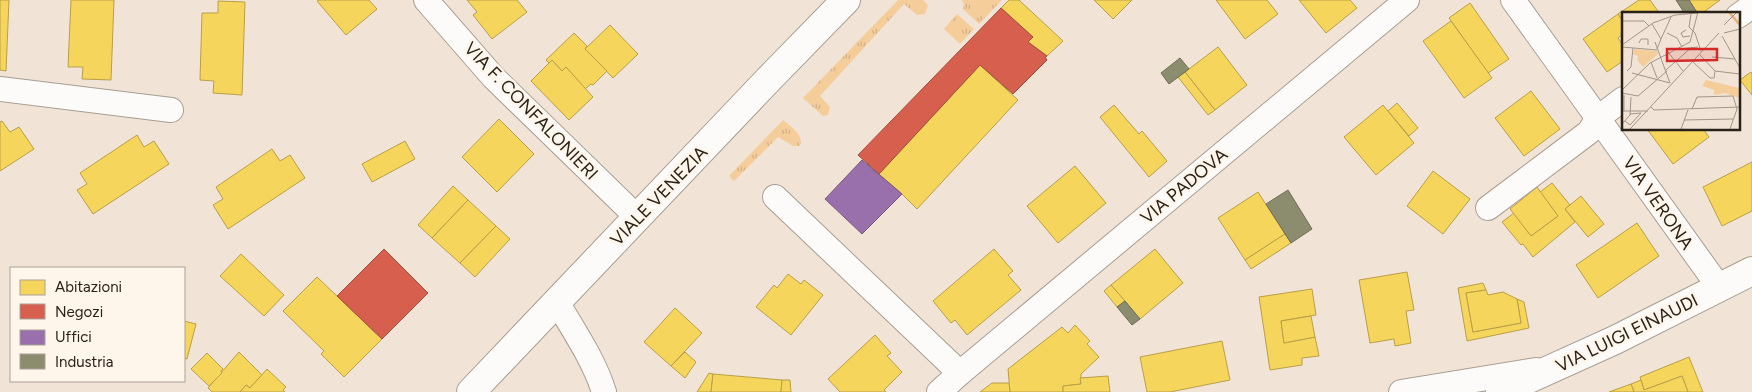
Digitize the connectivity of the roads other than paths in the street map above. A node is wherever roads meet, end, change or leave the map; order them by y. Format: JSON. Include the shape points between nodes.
{"nodes":[{"id":1,"x":426,"y":0,"type":"edge"},
{"id":2,"x":846,"y":0,"type":"edge"},
{"id":3,"x":1408,"y":0,"type":"edge"},
{"id":4,"x":1513,"y":0,"type":"edge"},
{"id":5,"x":1752,"y":6,"type":"edge"},
{"id":6,"x":1740,"y":15,"type":"edge"},
{"id":7,"x":0,"y":90,"type":"edge"},
{"id":8,"x":1622,"y":100,"type":"edge"},
{"id":9,"x":171,"y":110,"type":"dead end"},
{"id":10,"x":1598,"y":118,"type":"junction"},
{"id":11,"x":775,"y":197,"type":"dead end"},
{"id":12,"x":1488,"y":208,"type":"dead end"},
{"id":13,"x":638,"y":218,"type":"junction"},
{"id":14,"x":1752,"y":271,"type":"edge"},
{"id":15,"x":1719,"y":288,"type":"junction"},
{"id":16,"x":557,"y":302,"type":"junction"},
{"id":17,"x":1562,"y":365,"type":"junction"},
{"id":18,"x":960,"y":373,"type":"junction"},
{"id":19,"x":472,"y":392,"type":"edge"},
{"id":20,"x":604,"y":392,"type":"edge"},
{"id":21,"x":940,"y":392,"type":"edge"},
{"id":22,"x":1401,"y":392,"type":"edge"},
{"id":23,"x":1500,"y":392,"type":"edge"}],
"edges":[{"from":1,"to":13,"type":"street","name":"VIA F. CONFALONIERI","via":[[494,78]]},
{"from":2,"to":13,"type":"main road","name":"VIALE VENEZIA"},
{"from":3,"to":18,"type":"street","name":"VIA PADOVA"},
{"from":4,"to":10,"type":"street","name":"VIA VERONA"},
{"from":5,"to":6,"type":"street"},
{"from":7,"to":9,"type":"street"},
{"from":8,"to":10,"type":"street"},
{"from":10,"to":12,"type":"street","via":[[1588,132]]},
{"from":10,"to":15,"type":"street","name":"VIA VERONA"},
{"from":11,"to":18,"type":"street"},
{"from":13,"to":16,"type":"main road","name":"VIALE VENEZIA"},
{"from":14,"to":15,"type":"main road","name":"VIA LUIGI EINAUDI"},
{"from":15,"to":17,"type":"main road","name":"VIA LUIGI EINAUDI"},
{"from":16,"to":19,"type":"main road","name":"VIALE VENEZIA"},
{"from":16,"to":20,"type":"street","via":[[584,346]]},
{"from":17,"to":22,"type":"street"},
{"from":17,"to":23,"type":"main road","name":"VIA LUIGI EINAUDI"},
{"from":18,"to":21,"type":"street","name":"VIA PADOVA"}]}
